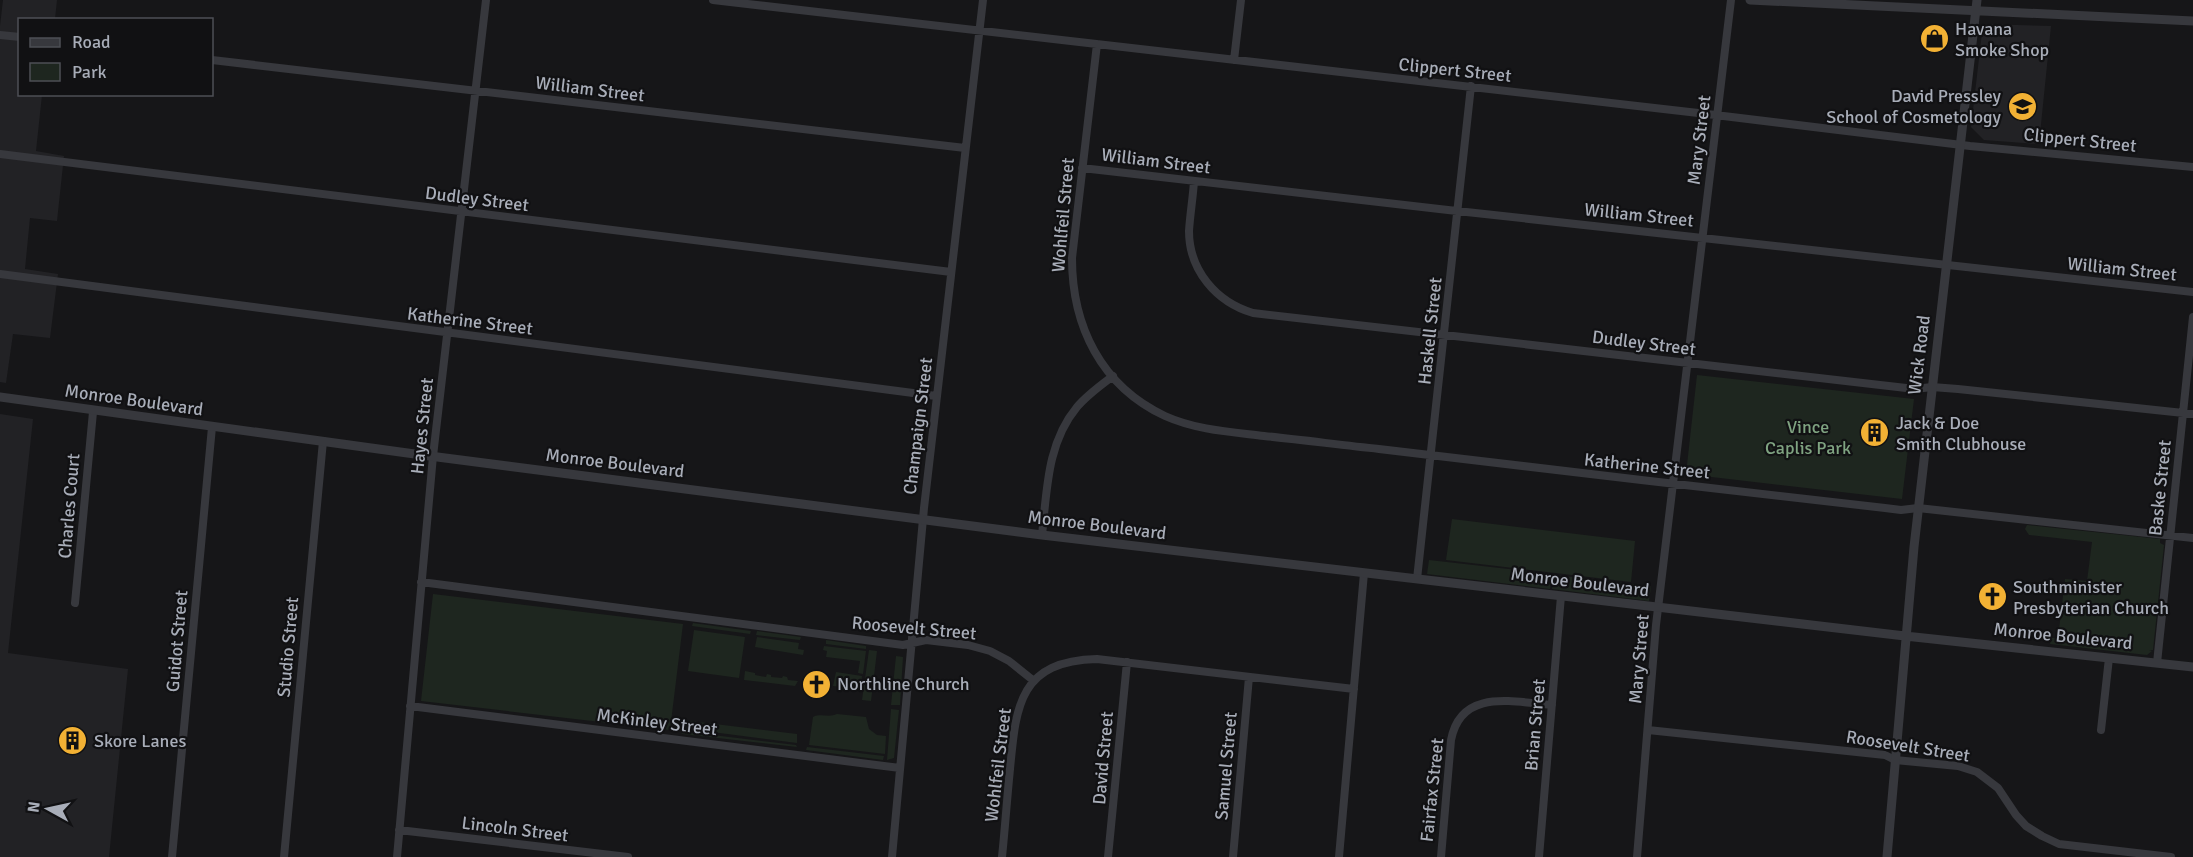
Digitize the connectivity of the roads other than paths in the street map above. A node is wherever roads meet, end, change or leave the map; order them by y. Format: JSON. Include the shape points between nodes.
{"nodes":[{"id":1,"x":486,"y":0,"type":"edge"},
{"id":2,"x":713,"y":0,"type":"edge"},
{"id":3,"x":983,"y":0,"type":"edge"},
{"id":4,"x":1241,"y":0,"type":"edge"},
{"id":5,"x":1731,"y":0,"type":"edge"},
{"id":6,"x":1750,"y":0,"type":"edge"},
{"id":7,"x":1977,"y":0,"type":"edge"},
{"id":8,"x":1975,"y":10,"type":"junction"},
{"id":9,"x":2193,"y":21,"type":"edge"},
{"id":10,"x":979,"y":31,"type":"junction"},
{"id":11,"x":0,"y":35,"type":"edge"},
{"id":12,"x":18,"y":37,"type":"edge"},
{"id":13,"x":1097,"y":44,"type":"junction"},
{"id":14,"x":213,"y":60,"type":"edge"},
{"id":15,"x":1234,"y":60,"type":"junction"},
{"id":16,"x":1472,"y":86,"type":"junction"},
{"id":17,"x":476,"y":91,"type":"junction"},
{"id":18,"x":1718,"y":116,"type":"junction"},
{"id":19,"x":1961,"y":144,"type":"junction"},
{"id":20,"x":965,"y":148,"type":"junction"},
{"id":21,"x":0,"y":154,"type":"edge"},
{"id":22,"x":2193,"y":167,"type":"edge"},
{"id":23,"x":1082,"y":168,"type":"junction"},
{"id":24,"x":1194,"y":181,"type":"junction"},
{"id":25,"x":1458,"y":211,"type":"junction"},
{"id":26,"x":461,"y":212,"type":"junction"},
{"id":27,"x":1702,"y":237,"type":"junction"},
{"id":28,"x":1946,"y":265,"type":"junction"},
{"id":29,"x":951,"y":272,"type":"junction"},
{"id":30,"x":0,"y":274,"type":"edge"},
{"id":31,"x":2193,"y":292,"type":"edge"},
{"id":32,"x":2193,"y":316,"type":"edge"},
{"id":33,"x":447,"y":333,"type":"junction"},
{"id":34,"x":1444,"y":336,"type":"junction"},
{"id":35,"x":1688,"y":364,"type":"junction"},
{"id":36,"x":1113,"y":376,"type":"junction"},
{"id":37,"x":1932,"y":387,"type":"junction"},
{"id":38,"x":936,"y":396,"type":"junction"},
{"id":39,"x":0,"y":397,"type":"edge"},
{"id":40,"x":93,"y":412,"type":"junction"},
{"id":41,"x":2183,"y":413,"type":"junction"},
{"id":42,"x":2193,"y":414,"type":"edge"},
{"id":43,"x":212,"y":427,"type":"junction"},
{"id":44,"x":323,"y":441,"type":"junction"},
{"id":45,"x":433,"y":456,"type":"junction"},
{"id":46,"x":1431,"y":456,"type":"junction"},
{"id":47,"x":1674,"y":484,"type":"junction"},
{"id":48,"x":1918,"y":508,"type":"junction"},
{"id":49,"x":922,"y":520,"type":"junction"},
{"id":50,"x":1042,"y":535,"type":"junction"},
{"id":51,"x":2170,"y":535,"type":"junction"},
{"id":52,"x":2193,"y":538,"type":"edge"},
{"id":53,"x":1364,"y":573,"type":"junction"},
{"id":54,"x":1417,"y":579,"type":"junction"},
{"id":55,"x":421,"y":582,"type":"junction"},
{"id":56,"x":1561,"y":596,"type":"junction"},
{"id":57,"x":75,"y":603,"type":"dead end"},
{"id":58,"x":1658,"y":608,"type":"junction"},
{"id":59,"x":1905,"y":636,"type":"junction"},
{"id":60,"x":911,"y":643,"type":"junction"},
{"id":61,"x":2109,"y":658,"type":"junction"},
{"id":62,"x":1126,"y":662,"type":"junction"},
{"id":63,"x":2157,"y":663,"type":"junction"},
{"id":64,"x":2193,"y":666,"type":"edge"},
{"id":65,"x":1249,"y":677,"type":"junction"},
{"id":66,"x":1034,"y":681,"type":"junction"},
{"id":67,"x":1354,"y":689,"type":"junction"},
{"id":68,"x":1552,"y":705,"type":"junction"},
{"id":69,"x":410,"y":706,"type":"junction"},
{"id":70,"x":1647,"y":730,"type":"junction"},
{"id":71,"x":2101,"y":730,"type":"dead end"},
{"id":72,"x":1895,"y":759,"type":"junction"},
{"id":73,"x":900,"y":768,"type":"junction"},
{"id":74,"x":399,"y":830,"type":"junction"},
{"id":75,"x":172,"y":857,"type":"edge"},
{"id":76,"x":284,"y":857,"type":"edge"},
{"id":77,"x":397,"y":857,"type":"edge"},
{"id":78,"x":628,"y":857,"type":"edge"},
{"id":79,"x":892,"y":857,"type":"edge"},
{"id":80,"x":1002,"y":857,"type":"edge"},
{"id":81,"x":1108,"y":857,"type":"edge"},
{"id":82,"x":1233,"y":857,"type":"edge"},
{"id":83,"x":1339,"y":857,"type":"edge"},
{"id":84,"x":1441,"y":857,"type":"edge"},
{"id":85,"x":1539,"y":857,"type":"edge"},
{"id":86,"x":1638,"y":857,"type":"edge"},
{"id":87,"x":1887,"y":857,"type":"edge"},
{"id":88,"x":2171,"y":857,"type":"edge"}],
"edges":[{"from":1,"to":17,"type":"street","name":"Hayes Street"},
{"from":2,"to":10,"type":"street","name":"Clippert Street"},
{"from":3,"to":10,"type":"street","name":"Champaign Street"},
{"from":4,"to":15,"type":"street"},
{"from":5,"to":18,"type":"street","name":"Mary Street"},
{"from":6,"to":8,"type":"street"},
{"from":7,"to":8,"type":"street","name":"Wick Road"},
{"from":8,"to":9,"type":"street"},
{"from":8,"to":19,"type":"street","name":"Wick Road"},
{"from":10,"to":13,"type":"street","name":"Clippert Street"},
{"from":10,"to":20,"type":"street","name":"Champaign Street"},
{"from":11,"to":12,"type":"street"},
{"from":13,"to":15,"type":"street","name":"Clippert Street"},
{"from":13,"to":23,"type":"street","name":"Wohlfeil Street"},
{"from":14,"to":17,"type":"street","name":"William Street"},
{"from":15,"to":16,"type":"street","name":"Clippert Street"},
{"from":16,"to":18,"type":"street","name":"Clippert Street"},
{"from":16,"to":25,"type":"street","name":"Haskell Street"},
{"from":17,"to":20,"type":"street","name":"William Street"},
{"from":17,"to":26,"type":"street","name":"Hayes Street"},
{"from":18,"to":19,"type":"street","name":"Clippert Street"},
{"from":18,"to":27,"type":"street","name":"Mary Street"},
{"from":19,"to":22,"type":"street","name":"Clippert Street"},
{"from":19,"to":28,"type":"street","name":"Wick Road"},
{"from":20,"to":29,"type":"street","name":"Champaign Street"},
{"from":21,"to":26,"type":"street","name":"Dudley Street"},
{"from":23,"to":24,"type":"street","name":"William Street"},
{"from":23,"to":36,"type":"street","name":"Wohlfeil Street","via":[[1072,258],[1073,294],[1087,338]]},
{"from":24,"to":25,"type":"street","name":"William Street"},
{"from":24,"to":34,"type":"street","name":"Dudley Street","via":[[1189,231],[1193,255],[1206,282],[1230,303],[1261,314]]},
{"from":25,"to":27,"type":"street","name":"William Street"},
{"from":25,"to":34,"type":"street","name":"Haskell Street"},
{"from":26,"to":29,"type":"street","name":"Dudley Street"},
{"from":26,"to":33,"type":"street","name":"Hayes Street"},
{"from":27,"to":28,"type":"street","name":"William Street"},
{"from":27,"to":35,"type":"street","name":"Mary Street"},
{"from":28,"to":31,"type":"street","name":"William Street"},
{"from":28,"to":37,"type":"street","name":"Wick Road"},
{"from":29,"to":38,"type":"street","name":"Champaign Street"},
{"from":30,"to":33,"type":"street","name":"Katherine Street"},
{"from":32,"to":41,"type":"street","name":"Baske Street"},
{"from":33,"to":38,"type":"street","name":"Katherine Street"},
{"from":33,"to":45,"type":"street","name":"Hayes Street"},
{"from":34,"to":35,"type":"street","name":"Dudley Street"},
{"from":34,"to":46,"type":"street","name":"Haskell Street"},
{"from":35,"to":37,"type":"street","name":"Dudley Street","via":[[1915,389]]},
{"from":35,"to":47,"type":"street","name":"Mary Street"},
{"from":36,"to":46,"type":"street","name":"Katherine Street","via":[[1140,401],[1191,425]]},
{"from":36,"to":50,"type":"street","via":[[1078,405],[1054,448]]},
{"from":37,"to":41,"type":"street","name":"Dudley Street"},
{"from":37,"to":48,"type":"street","name":"Wick Road"},
{"from":38,"to":49,"type":"street","name":"Champaign Street"},
{"from":39,"to":40,"type":"street","name":"Monroe Boulevard"},
{"from":40,"to":43,"type":"street","name":"Monroe Boulevard"},
{"from":40,"to":57,"type":"street","name":"Charles Court"},
{"from":41,"to":42,"type":"street","name":"Dudley Street"},
{"from":41,"to":51,"type":"street","name":"Baske Street"},
{"from":43,"to":44,"type":"street","name":"Monroe Boulevard"},
{"from":43,"to":75,"type":"street","name":"Guidot Street"},
{"from":44,"to":45,"type":"street","name":"Monroe Boulevard"},
{"from":44,"to":76,"type":"street","name":"Studio Street"},
{"from":45,"to":49,"type":"street","name":"Monroe Boulevard"},
{"from":45,"to":55,"type":"street","name":"Hayes Street"},
{"from":46,"to":47,"type":"street","name":"Katherine Street"},
{"from":46,"to":54,"type":"street","name":"Haskell Street"},
{"from":47,"to":48,"type":"street","name":"Katherine Street","via":[[1901,510]]},
{"from":47,"to":58,"type":"street","name":"Mary Street"},
{"from":48,"to":51,"type":"street","name":"Katherine Street"},
{"from":48,"to":59,"type":"street","name":"Wick Road"},
{"from":49,"to":50,"type":"street","name":"Monroe Boulevard"},
{"from":49,"to":60,"type":"street","name":"Champaign Street"},
{"from":50,"to":53,"type":"street","name":"Monroe Boulevard"},
{"from":51,"to":52,"type":"street","name":"Katherine Street"},
{"from":51,"to":63,"type":"street","name":"Baske Street"},
{"from":53,"to":54,"type":"street","name":"Monroe Boulevard"},
{"from":53,"to":67,"type":"street"},
{"from":54,"to":56,"type":"street","name":"Monroe Boulevard"},
{"from":55,"to":60,"type":"street","name":"Roosevelt Street"},
{"from":55,"to":69,"type":"street","name":"Hayes Street"},
{"from":56,"to":58,"type":"street","name":"Monroe Boulevard"},
{"from":56,"to":68,"type":"street","name":"Brian Street"},
{"from":58,"to":59,"type":"street","name":"Monroe Boulevard"},
{"from":58,"to":70,"type":"street","name":"Mary Street"},
{"from":59,"to":61,"type":"street","name":"Monroe Boulevard"},
{"from":59,"to":72,"type":"street","name":"Wick Road"},
{"from":60,"to":66,"type":"street","name":"Roosevelt Street","via":[[926,640],[990,651]]},
{"from":60,"to":73,"type":"street","name":"Champaign Street"},
{"from":61,"to":63,"type":"street","name":"Monroe Boulevard"},
{"from":61,"to":71,"type":"street"},
{"from":62,"to":65,"type":"street"},
{"from":62,"to":66,"type":"street","via":[[1077,660],[1048,670]]},
{"from":62,"to":81,"type":"street","name":"David Street"},
{"from":63,"to":64,"type":"street","name":"Monroe Boulevard"},
{"from":65,"to":67,"type":"street"},
{"from":65,"to":82,"type":"street","name":"Samuel Street"},
{"from":66,"to":80,"type":"street","name":"Wohlfeil Street","via":[[1015,716]]},
{"from":67,"to":83,"type":"street"},
{"from":68,"to":84,"type":"street","name":"Fairfax Street","via":[[1493,701],[1476,705],[1461,717],[1451,740]]},
{"from":68,"to":85,"type":"street","name":"Brian Street"},
{"from":69,"to":73,"type":"street","name":"McKinley Street"},
{"from":69,"to":74,"type":"street","name":"Hayes Street"},
{"from":70,"to":72,"type":"street","name":"Roosevelt Street"},
{"from":70,"to":86,"type":"street","name":"Mary Street"},
{"from":72,"to":87,"type":"street","name":"Wick Road"},
{"from":72,"to":88,"type":"street","name":"Roosevelt Street","via":[[1977,772],[1998,788],[2026,826],[2059,844]]},
{"from":73,"to":79,"type":"street","name":"Champaign Street"},
{"from":74,"to":77,"type":"street","name":"Hayes Street"},
{"from":74,"to":78,"type":"street","name":"Lincoln Street"}]}
